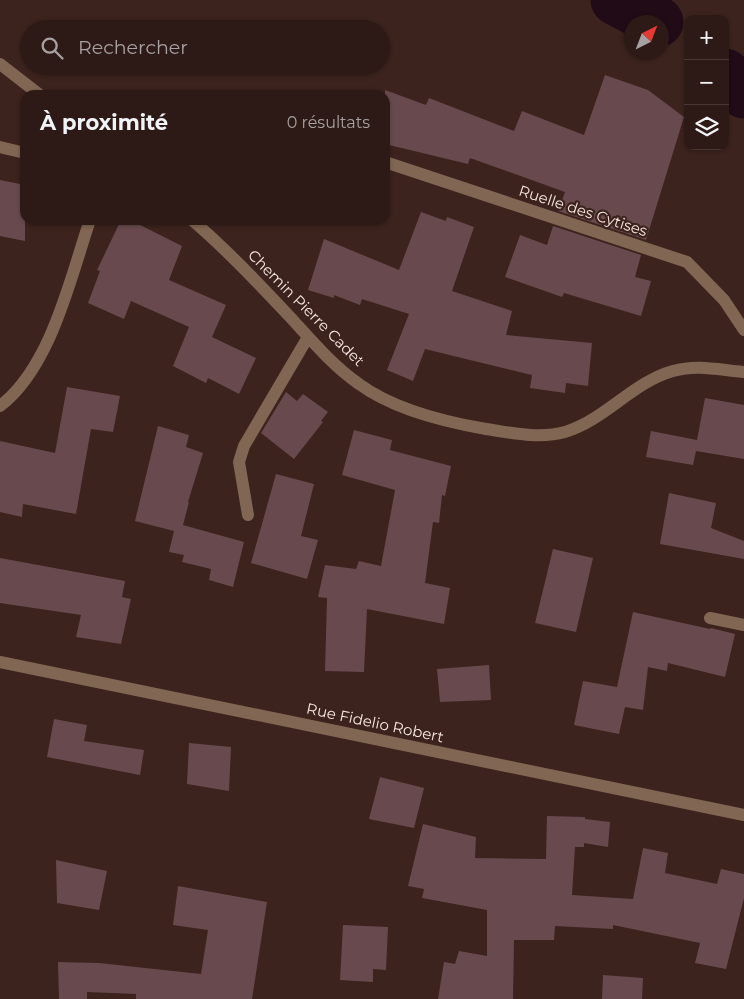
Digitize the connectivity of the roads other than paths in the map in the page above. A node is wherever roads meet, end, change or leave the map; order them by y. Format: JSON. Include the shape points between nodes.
{"nodes":[{"id":1,"x":0,"y":64,"type":"edge"},
{"id":2,"x":34,"y":90,"type":"edge"},
{"id":3,"x":0,"y":147,"type":"edge"},
{"id":4,"x":20,"y":152,"type":"edge"},
{"id":5,"x":390,"y":164,"type":"edge"},
{"id":6,"x":88,"y":225,"type":"edge"},
{"id":7,"x":197,"y":225,"type":"edge"},
{"id":8,"x":744,"y":330,"type":"edge"},
{"id":9,"x":308,"y":337,"type":"junction"},
{"id":10,"x":744,"y":372,"type":"edge"},
{"id":11,"x":0,"y":406,"type":"edge"},
{"id":12,"x":248,"y":515,"type":"dead end"},
{"id":13,"x":710,"y":618,"type":"dead end"},
{"id":14,"x":744,"y":626,"type":"edge"},
{"id":15,"x":0,"y":662,"type":"edge"},
{"id":16,"x":744,"y":815,"type":"edge"}],
"edges":[{"from":1,"to":2,"type":"street"},
{"from":3,"to":4,"type":"street"},
{"from":5,"to":8,"type":"street","name":"Ruelle des Cytises","via":[[687,262],[724,300]]},
{"from":6,"to":11,"type":"street","via":[[58,316],[35,366]]},
{"from":7,"to":9,"type":"street","name":"Chemin Pierre Cadet"},
{"from":9,"to":10,"type":"street","name":"Chemin Pierre Cadet","via":[[359,384],[389,400],[472,427],[524,435],[556,434],[590,422],[647,383],[672,371],[702,366]]},
{"from":9,"to":12,"type":"street","via":[[244,446],[239,462]]},
{"from":13,"to":14,"type":"street"},
{"from":15,"to":16,"type":"street","name":"Rue Fidelio Robert"}]}
